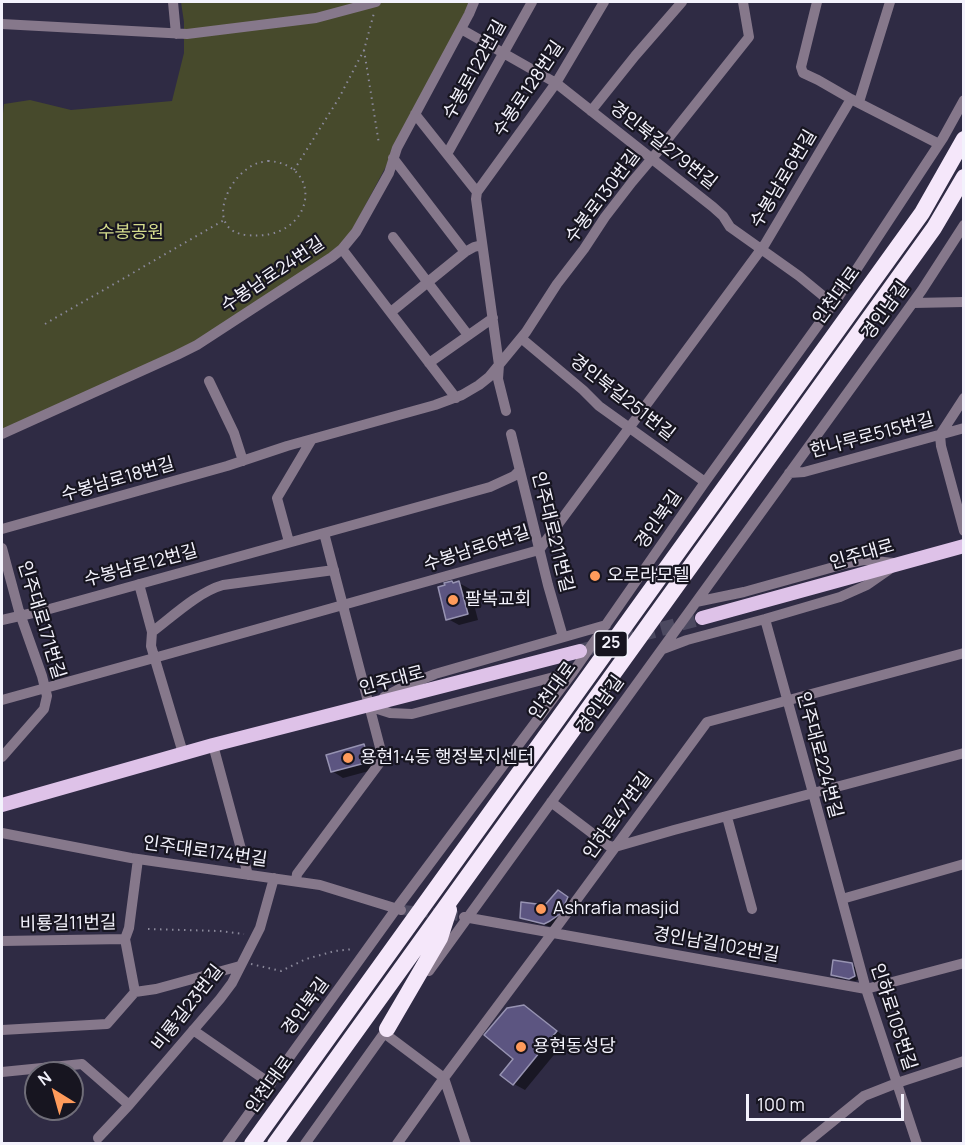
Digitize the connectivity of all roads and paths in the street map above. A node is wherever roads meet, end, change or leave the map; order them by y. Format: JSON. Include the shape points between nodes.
{"nodes":[{"id":1,"x":173,"y":2,"type":"edge"},
{"id":2,"x":474,"y":2,"type":"edge"},
{"id":3,"x":532,"y":2,"type":"edge"},
{"id":4,"x":604,"y":2,"type":"edge"},
{"id":5,"x":682,"y":2,"type":"edge"},
{"id":6,"x":743,"y":2,"type":"edge"},
{"id":7,"x":817,"y":2,"type":"edge"},
{"id":8,"x":890,"y":2,"type":"edge"},
{"id":9,"x":375,"y":6,"type":"edge"},
{"id":10,"x":2,"y":24,"type":"edge"},
{"id":11,"x":461,"y":29,"type":"junction"},
{"id":12,"x":176,"y":34,"type":"junction"},
{"id":13,"x":364,"y":50,"type":"junction"},
{"id":14,"x":503,"y":53,"type":"junction"},
{"id":15,"x":556,"y":83,"type":"junction"},
{"id":16,"x":855,"y":100,"type":"junction"},
{"id":17,"x":963,"y":100,"type":"edge"},
{"id":18,"x":591,"y":111,"type":"junction"},
{"id":19,"x":415,"y":114,"type":"junction"},
{"id":20,"x":963,"y":139,"type":"edge"},
{"id":21,"x":379,"y":144,"type":"dead end"},
{"id":22,"x":939,"y":144,"type":"junction"},
{"id":23,"x":447,"y":154,"type":"junction"},
{"id":24,"x":393,"y":158,"type":"junction"},
{"id":25,"x":652,"y":159,"type":"junction"},
{"id":26,"x":293,"y":170,"type":"junction"},
{"id":27,"x":963,"y":177,"type":"edge"},
{"id":28,"x":477,"y":192,"type":"junction"},
{"id":29,"x":224,"y":220,"type":"junction"},
{"id":30,"x":963,"y":225,"type":"edge"},
{"id":31,"x":393,"y":237,"type":"dead end"},
{"id":32,"x":482,"y":245,"type":"junction"},
{"id":33,"x":342,"y":249,"type":"junction"},
{"id":34,"x":761,"y":249,"type":"junction"},
{"id":35,"x":465,"y":252,"type":"junction"},
{"id":36,"x":428,"y":282,"type":"junction"},
{"id":37,"x":963,"y":302,"type":"edge"},
{"id":38,"x":913,"y":303,"type":"junction"},
{"id":39,"x":833,"y":304,"type":"junction"},
{"id":40,"x":391,"y":312,"type":"junction"},
{"id":41,"x":493,"y":318,"type":"junction"},
{"id":42,"x":45,"y":324,"type":"dead end"},
{"id":43,"x":468,"y":335,"type":"junction"},
{"id":44,"x":521,"y":338,"type":"junction"},
{"id":45,"x":429,"y":363,"type":"junction"},
{"id":46,"x":499,"y":365,"type":"junction"},
{"id":47,"x":209,"y":381,"type":"dead end"},
{"id":48,"x":456,"y":398,"type":"junction"},
{"id":49,"x":963,"y":398,"type":"edge"},
{"id":50,"x":506,"y":411,"type":"dead end"},
{"id":51,"x":629,"y":428,"type":"junction"},
{"id":52,"x":963,"y":428,"type":"edge"},
{"id":53,"x":2,"y":434,"type":"edge"},
{"id":54,"x":511,"y":434,"type":"dead end"},
{"id":55,"x":940,"y":435,"type":"junction"},
{"id":56,"x":312,"y":439,"type":"junction"},
{"id":57,"x":243,"y":461,"type":"junction"},
{"id":58,"x":520,"y":470,"type":"junction"},
{"id":59,"x":789,"y":474,"type":"junction"},
{"id":60,"x":705,"y":482,"type":"junction"},
{"id":61,"x":2,"y":529,"type":"edge"},
{"id":62,"x":963,"y":531,"type":"edge"},
{"id":63,"x":324,"y":533,"type":"junction"},
{"id":64,"x":289,"y":542,"type":"junction"},
{"id":65,"x":963,"y":546,"type":"edge"},
{"id":66,"x":2,"y":548,"type":"edge"},
{"id":67,"x":539,"y":550,"type":"junction"},
{"id":68,"x":898,"y":563,"type":"junction"},
{"id":69,"x":334,"y":570,"type":"junction"},
{"id":70,"x":139,"y":584,"type":"junction"},
{"id":71,"x":696,"y":602,"type":"junction"},
{"id":72,"x":343,"y":606,"type":"junction"},
{"id":73,"x":21,"y":615,"type":"junction"},
{"id":74,"x":702,"y":618,"type":"tunnel mouth"},
{"id":75,"x":765,"y":619,"type":"junction"},
{"id":76,"x":2,"y":621,"type":"edge"},
{"id":77,"x":606,"y":625,"type":"junction"},
{"id":78,"x":152,"y":632,"type":"junction"},
{"id":79,"x":563,"y":637,"type":"junction"},
{"id":80,"x":662,"y":649,"type":"junction"},
{"id":81,"x":580,"y":651,"type":"tunnel mouth"},
{"id":82,"x":963,"y":653,"type":"edge"},
{"id":83,"x":154,"y":658,"type":"junction"},
{"id":84,"x":573,"y":672,"type":"junction"},
{"id":85,"x":45,"y":689,"type":"junction"},
{"id":86,"x":2,"y":700,"type":"edge"},
{"id":87,"x":788,"y":700,"type":"junction"},
{"id":88,"x":368,"y":706,"type":"junction"},
{"id":89,"x":213,"y":745,"type":"junction"},
{"id":90,"x":183,"y":753,"type":"junction"},
{"id":91,"x":963,"y":753,"type":"edge"},
{"id":92,"x":2,"y":757,"type":"edge"},
{"id":93,"x":813,"y":793,"type":"junction"},
{"id":94,"x":551,"y":802,"type":"junction"},
{"id":95,"x":2,"y":805,"type":"edge"},
{"id":96,"x":727,"y":817,"type":"junction"},
{"id":97,"x":2,"y":833,"type":"edge"},
{"id":98,"x":615,"y":847,"type":"junction"},
{"id":99,"x":138,"y":859,"type":"junction"},
{"id":100,"x":963,"y":864,"type":"edge"},
{"id":101,"x":248,"y":875,"type":"junction"},
{"id":102,"x":274,"y":878,"type":"junction"},
{"id":103,"x":296,"y":882,"type":"junction"},
{"id":104,"x":455,"y":894,"type":"junction"},
{"id":105,"x":842,"y":899,"type":"junction"},
{"id":106,"x":752,"y":909,"type":"dead end"},
{"id":107,"x":400,"y":910,"type":"junction"},
{"id":108,"x":464,"y":917,"type":"junction"},
{"id":109,"x":148,"y":929,"type":"dead end"},
{"id":110,"x":553,"y":933,"type":"junction"},
{"id":111,"x":256,"y":936,"type":"junction"},
{"id":112,"x":125,"y":939,"type":"junction"},
{"id":113,"x":2,"y":941,"type":"edge"},
{"id":114,"x":368,"y":949,"type":"junction"},
{"id":115,"x":242,"y":963,"type":"junction"},
{"id":116,"x":963,"y":963,"type":"edge"},
{"id":117,"x":866,"y":989,"type":"junction"},
{"id":118,"x":135,"y":992,"type":"junction"},
{"id":119,"x":2,"y":1030,"type":"edge"},
{"id":120,"x":193,"y":1030,"type":"junction"},
{"id":121,"x":385,"y":1031,"type":"junction"},
{"id":122,"x":963,"y":1061,"type":"edge"},
{"id":123,"x":2,"y":1072,"type":"edge"},
{"id":124,"x":444,"y":1078,"type":"junction"},
{"id":125,"x":897,"y":1083,"type":"junction"},
{"id":126,"x":271,"y":1084,"type":"junction"},
{"id":127,"x":129,"y":1105,"type":"junction"},
{"id":128,"x":98,"y":1138,"type":"dead end"},
{"id":129,"x":227,"y":1143,"type":"edge"},
{"id":130,"x":252,"y":1143,"type":"edge"},
{"id":131,"x":275,"y":1143,"type":"edge"},
{"id":132,"x":305,"y":1143,"type":"edge"},
{"id":133,"x":398,"y":1143,"type":"edge"},
{"id":134,"x":466,"y":1143,"type":"edge"},
{"id":135,"x":805,"y":1143,"type":"edge"},
{"id":136,"x":917,"y":1143,"type":"edge"}],
"edges":[{"from":1,"to":12,"type":"street"},
{"from":2,"to":11,"type":"street","name":"수봉남로24번길"},
{"from":3,"to":14,"type":"street","name":"수봉로122번길"},
{"from":4,"to":15,"type":"street","name":"수봉로128번길"},
{"from":5,"to":18,"type":"street"},
{"from":6,"to":25,"type":"street","name":"수봉로130번길","via":[[749,37]]},
{"from":7,"to":16,"type":"street","via":[[802,73]]},
{"from":8,"to":16,"type":"street","name":"수봉남로6번길"},
{"from":9,"to":12,"type":"street","via":[[316,18]]},
{"from":9,"to":13,"type":"path"},
{"from":10,"to":12,"type":"street"},
{"from":11,"to":14,"type":"street","name":"경인북길279번길"},
{"from":11,"to":19,"type":"street","name":"수봉남로24번길"},
{"from":13,"to":21,"type":"path"},
{"from":13,"to":26,"type":"path"},
{"from":14,"to":15,"type":"street","name":"경인북길279번길"},
{"from":14,"to":23,"type":"street","name":"수봉로122번길"},
{"from":15,"to":18,"type":"street","name":"경인북길279번길"},
{"from":15,"to":28,"type":"street","name":"수봉로128번길"},
{"from":16,"to":22,"type":"street"},
{"from":16,"to":34,"type":"street","name":"수봉남로6번길"},
{"from":17,"to":22,"type":"street","name":"경인북길"},
{"from":18,"to":25,"type":"street","name":"경인북길279번길"},
{"from":19,"to":23,"type":"street"},
{"from":19,"to":24,"type":"street","name":"수봉남로24번길"},
{"from":20,"to":130,"type":"highway","name":"인천대로","number":"25","via":[[922,213]]},
{"from":22,"to":39,"type":"street","name":"경인북길"},
{"from":23,"to":28,"type":"street"},
{"from":24,"to":33,"type":"street","name":"수봉남로24번길","via":[[389,173],[356,232]]},
{"from":24,"to":35,"type":"street"},
{"from":25,"to":34,"type":"street","name":"경인북길279번길"},
{"from":25,"to":44,"type":"street","name":"수봉로130번길","via":[[605,218]]},
{"from":26,"to":29,"type":"path","via":[[283,163],[268,161],[247,168],[227,194]]},
{"from":26,"to":29,"type":"path","via":[[303,183],[305,201],[301,214],[289,226],[272,234],[248,235],[234,231]]},
{"from":27,"to":104,"type":"highway","number":"25","via":[[934,228]]},
{"from":28,"to":32,"type":"street"},
{"from":29,"to":42,"type":"path"},
{"from":30,"to":38,"type":"street","name":"경인남길"},
{"from":31,"to":36,"type":"street"},
{"from":32,"to":35,"type":"street"},
{"from":32,"to":41,"type":"street"},
{"from":33,"to":40,"type":"street"},
{"from":33,"to":53,"type":"street","name":"수봉남로24번길","via":[[197,345]]},
{"from":34,"to":39,"type":"street","name":"경인북길279번길"},
{"from":34,"to":51,"type":"street","name":"수봉남로6번길"},
{"from":35,"to":36,"type":"street"},
{"from":36,"to":40,"type":"street"},
{"from":36,"to":43,"type":"street"},
{"from":37,"to":38,"type":"street"},
{"from":38,"to":59,"type":"street","name":"경인남길"},
{"from":39,"to":60,"type":"street","name":"경인북길"},
{"from":40,"to":45,"type":"street"},
{"from":41,"to":43,"type":"street"},
{"from":41,"to":46,"type":"street"},
{"from":43,"to":45,"type":"street"},
{"from":44,"to":46,"type":"street","name":"수봉로130번길"},
{"from":44,"to":51,"type":"street","name":"경인북길251번길"},
{"from":45,"to":48,"type":"street"},
{"from":46,"to":48,"type":"street","name":"수봉남로18번길","via":[[479,385]]},
{"from":46,"to":50,"type":"street","via":[[498,379]]},
{"from":47,"to":57,"type":"street"},
{"from":48,"to":56,"type":"street","name":"수봉남로18번길"},
{"from":49,"to":55,"type":"street"},
{"from":51,"to":60,"type":"street","name":"경인북길251번길"},
{"from":51,"to":67,"type":"street","name":"수봉남로6번길"},
{"from":52,"to":55,"type":"street","name":"한나루로515번길"},
{"from":54,"to":58,"type":"street","name":"인주대로211번길"},
{"from":55,"to":59,"type":"street","name":"한나루로515번길"},
{"from":55,"to":62,"type":"street"},
{"from":56,"to":57,"type":"street","name":"수봉남로18번길"},
{"from":56,"to":64,"type":"street","via":[[277,498]]},
{"from":57,"to":61,"type":"street","name":"수봉남로18번길"},
{"from":58,"to":63,"type":"street","name":"수봉남로12번길","via":[[490,486]]},
{"from":58,"to":67,"type":"street","name":"인주대로211번길"},
{"from":59,"to":71,"type":"street","name":"경인남길"},
{"from":60,"to":77,"type":"street","name":"경인북길"},
{"from":63,"to":64,"type":"street","name":"수봉남로12번길"},
{"from":63,"to":69,"type":"street"},
{"from":64,"to":70,"type":"street","name":"수봉남로12번길"},
{"from":65,"to":68,"type":"main road","name":"인주대로"},
{"from":66,"to":73,"type":"street","name":"인주대로171번길"},
{"from":67,"to":72,"type":"street","name":"수봉남로6번길"},
{"from":67,"to":79,"type":"street","name":"인주대로211번길"},
{"from":68,"to":71,"type":"street","via":[[848,562]]},
{"from":68,"to":74,"type":"main road","name":"인주대로"},
{"from":68,"to":75,"type":"street","via":[[867,585],[840,597]]},
{"from":69,"to":72,"type":"street"},
{"from":69,"to":78,"type":"street","via":[[213,588]]},
{"from":70,"to":73,"type":"street","name":"수봉남로12번길"},
{"from":70,"to":78,"type":"street"},
{"from":71,"to":80,"type":"street","name":"경인남길"},
{"from":72,"to":83,"type":"street","name":"수봉남로6번길"},
{"from":72,"to":88,"type":"street"},
{"from":73,"to":76,"type":"street","name":"수봉남로12번길"},
{"from":73,"to":85,"type":"street","name":"인주대로171번길"},
{"from":75,"to":80,"type":"street"},
{"from":75,"to":87,"type":"street","name":"인주대로224번길"},
{"from":77,"to":79,"type":"street"},
{"from":77,"to":84,"type":"street","name":"경인북길"},
{"from":78,"to":83,"type":"street","via":[[150,646]]},
{"from":79,"to":88,"type":"street","via":[[435,674]]},
{"from":80,"to":94,"type":"street","name":"경인남길"},
{"from":81,"to":88,"type":"main road","name":"인주대로"},
{"from":82,"to":87,"type":"street","name":"인하로47번길"},
{"from":83,"to":85,"type":"street","name":"수봉남로6번길"},
{"from":83,"to":90,"type":"street"},
{"from":84,"to":88,"type":"street","via":[[412,714]]},
{"from":84,"to":107,"type":"street","name":"경인북길"},
{"from":85,"to":86,"type":"street","name":"수봉남로6번길"},
{"from":85,"to":92,"type":"street","name":"인주대로171번길","via":[[44,709]]},
{"from":87,"to":93,"type":"street","name":"인주대로224번길"},
{"from":87,"to":98,"type":"street","name":"인하로47번길","via":[[707,722]]},
{"from":88,"to":89,"type":"main road","name":"인주대로"},
{"from":88,"to":103,"type":"street","via":[[381,761],[297,874]]},
{"from":89,"to":90,"type":"main road","name":"인주대로"},
{"from":89,"to":101,"type":"street"},
{"from":90,"to":95,"type":"main road","name":"인주대로"},
{"from":91,"to":93,"type":"street"},
{"from":93,"to":96,"type":"street"},
{"from":93,"to":105,"type":"street","name":"인주대로224번길"},
{"from":94,"to":98,"type":"street"},
{"from":94,"to":108,"type":"street","name":"경인남길"},
{"from":96,"to":98,"type":"street"},
{"from":96,"to":106,"type":"street"},
{"from":97,"to":99,"type":"street","name":"인주대로174번길"},
{"from":98,"to":110,"type":"street","name":"인하로47번길"},
{"from":99,"to":101,"type":"street","name":"인주대로174번길"},
{"from":99,"to":112,"type":"street","name":"비룡길11번길"},
{"from":100,"to":105,"type":"street"},
{"from":101,"to":102,"type":"street","name":"인주대로174번길"},
{"from":102,"to":103,"type":"street","name":"인주대로174번길"},
{"from":102,"to":111,"type":"street"},
{"from":103,"to":107,"type":"street","name":"인주대로174번길","via":[[320,885]]},
{"from":104,"to":121,"type":"highway","via":[[440,938]]},
{"from":104,"to":131,"type":"highway","number":"25"},
{"from":105,"to":117,"type":"street","name":"인하로105번길"},
{"from":107,"to":114,"type":"street","name":"경인북길"},
{"from":108,"to":110,"type":"street","name":"경인남길102번길"},
{"from":108,"to":121,"type":"street","name":"경인남길"},
{"from":109,"to":111,"type":"path"},
{"from":110,"to":117,"type":"street","name":"경인남길102번길"},
{"from":110,"to":124,"type":"street","name":"인하로47번길"},
{"from":111,"to":115,"type":"street"},
{"from":112,"to":113,"type":"street","name":"비룡길11번길"},
{"from":112,"to":118,"type":"street"},
{"from":114,"to":115,"type":"path","name":"경인북길","via":[[335,951],[281,971]]},
{"from":114,"to":126,"type":"street","name":"경인북길"},
{"from":115,"to":118,"type":"street","name":"비룡길23번길"},
{"from":115,"to":120,"type":"street","name":"비룡길23번길","via":[[232,983]]},
{"from":116,"to":117,"type":"street","name":"경인남길102번길"},
{"from":117,"to":125,"type":"street","name":"인하로105번길"},
{"from":118,"to":119,"type":"street","via":[[107,1024]]},
{"from":120,"to":126,"type":"street"},
{"from":120,"to":127,"type":"street","name":"비룡길23번길"},
{"from":121,"to":124,"type":"street"},
{"from":121,"to":132,"type":"street","name":"경인남길"},
{"from":122,"to":125,"type":"street"},
{"from":123,"to":127,"type":"street","via":[[82,1064]]},
{"from":124,"to":133,"type":"street","name":"인하로47번길"},
{"from":124,"to":134,"type":"street"},
{"from":125,"to":135,"type":"street","via":[[864,1096]]},
{"from":125,"to":136,"type":"street","name":"인하로105번길"},
{"from":126,"to":129,"type":"street","name":"경인북길"},
{"from":127,"to":128,"type":"street","name":"비룡길23번길"}]}
